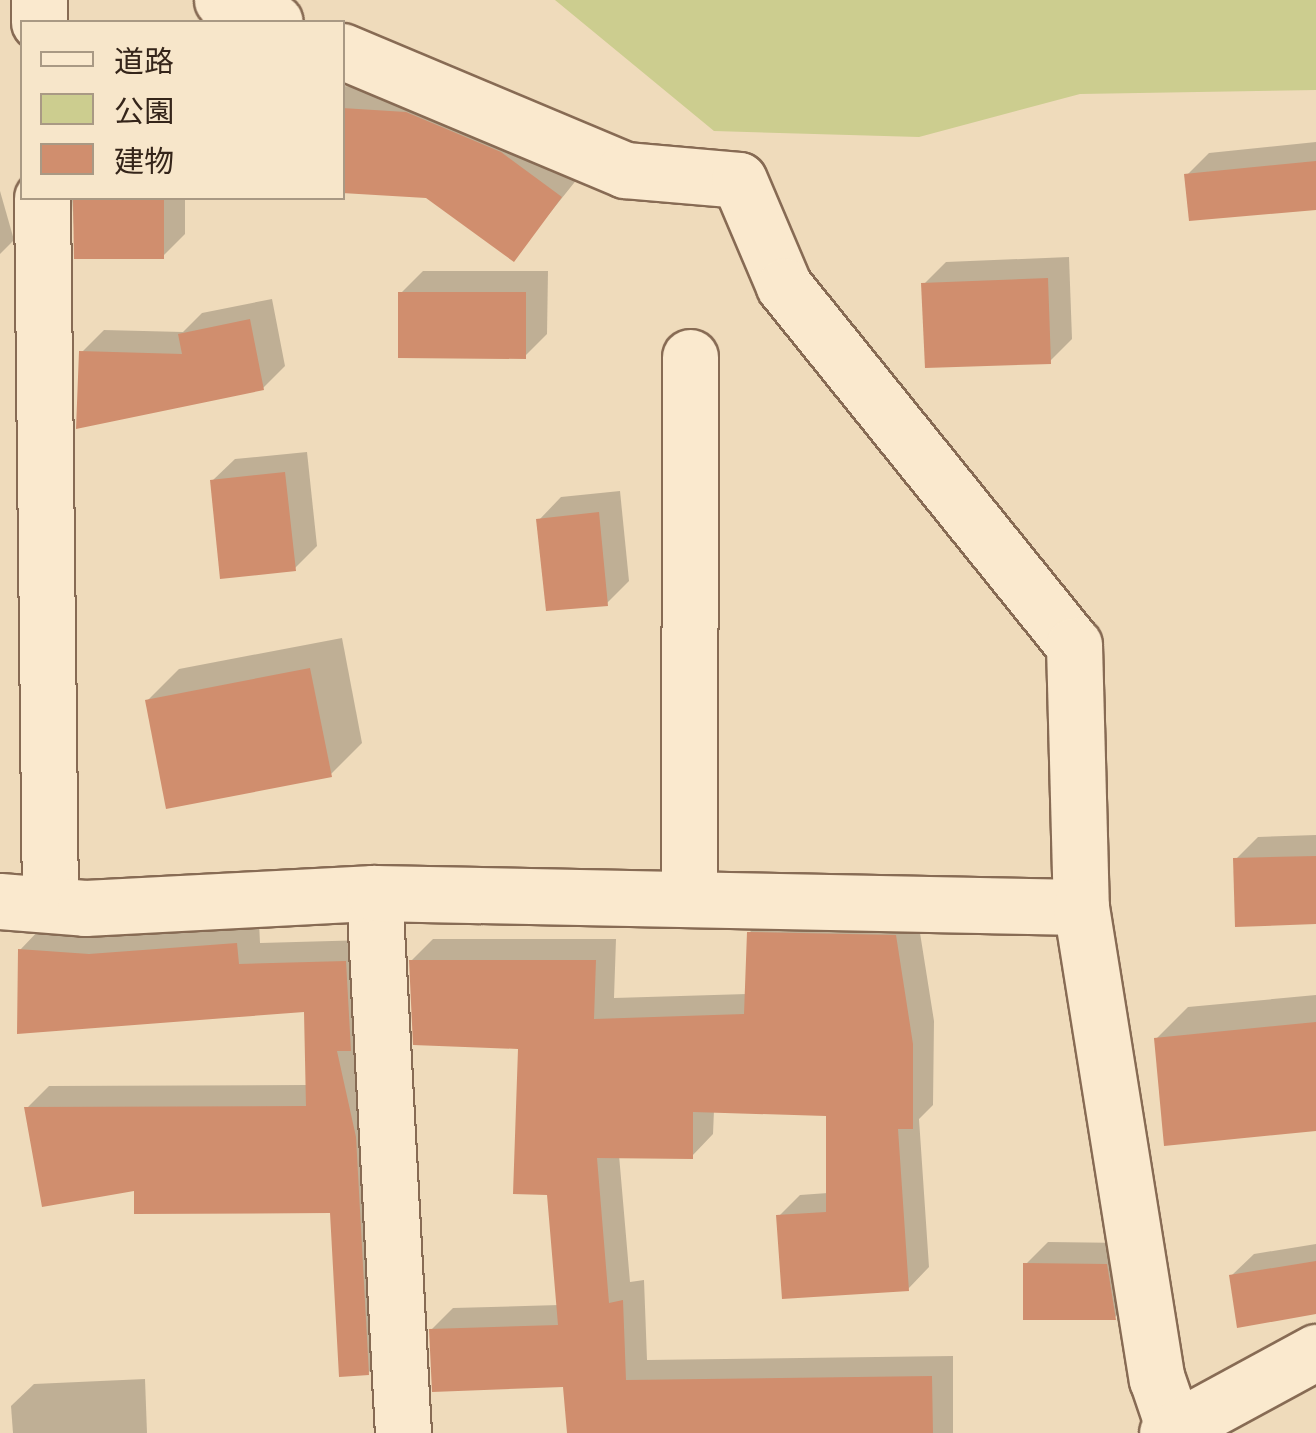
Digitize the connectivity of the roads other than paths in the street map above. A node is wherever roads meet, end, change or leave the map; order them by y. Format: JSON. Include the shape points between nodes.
{"nodes":[{"id":1,"x":222,"y":0,"type":"edge"},
{"id":2,"x":270,"y":20,"type":"edge"},
{"id":3,"x":345,"y":52,"type":"edge"},
{"id":4,"x":42,"y":200,"type":"edge"},
{"id":5,"x":690,"y":357,"type":"dead end"},
{"id":6,"x":374,"y":893,"type":"junction"},
{"id":7,"x":690,"y":899,"type":"junction"},
{"id":8,"x":25,"y":902,"type":"edge"},
{"id":9,"x":1081,"y":907,"type":"junction"},
{"id":10,"x":1316,"y":1352,"type":"edge"},
{"id":11,"x":1171,"y":1431,"type":"edge"},
{"id":12,"x":404,"y":1433,"type":"edge"}],
"edges":[{"from":1,"to":2,"type":"street"},
{"from":3,"to":9,"type":"street","via":[[625,170],[738,180],[784,286],[1074,645]]},
{"from":4,"to":8,"type":"street"},
{"from":5,"to":7,"type":"street"},
{"from":6,"to":7,"type":"street"},
{"from":6,"to":8,"type":"street"},
{"from":6,"to":12,"type":"street"},
{"from":7,"to":9,"type":"street"},
{"from":9,"to":11,"type":"street"},
{"from":10,"to":11,"type":"street"}]}
